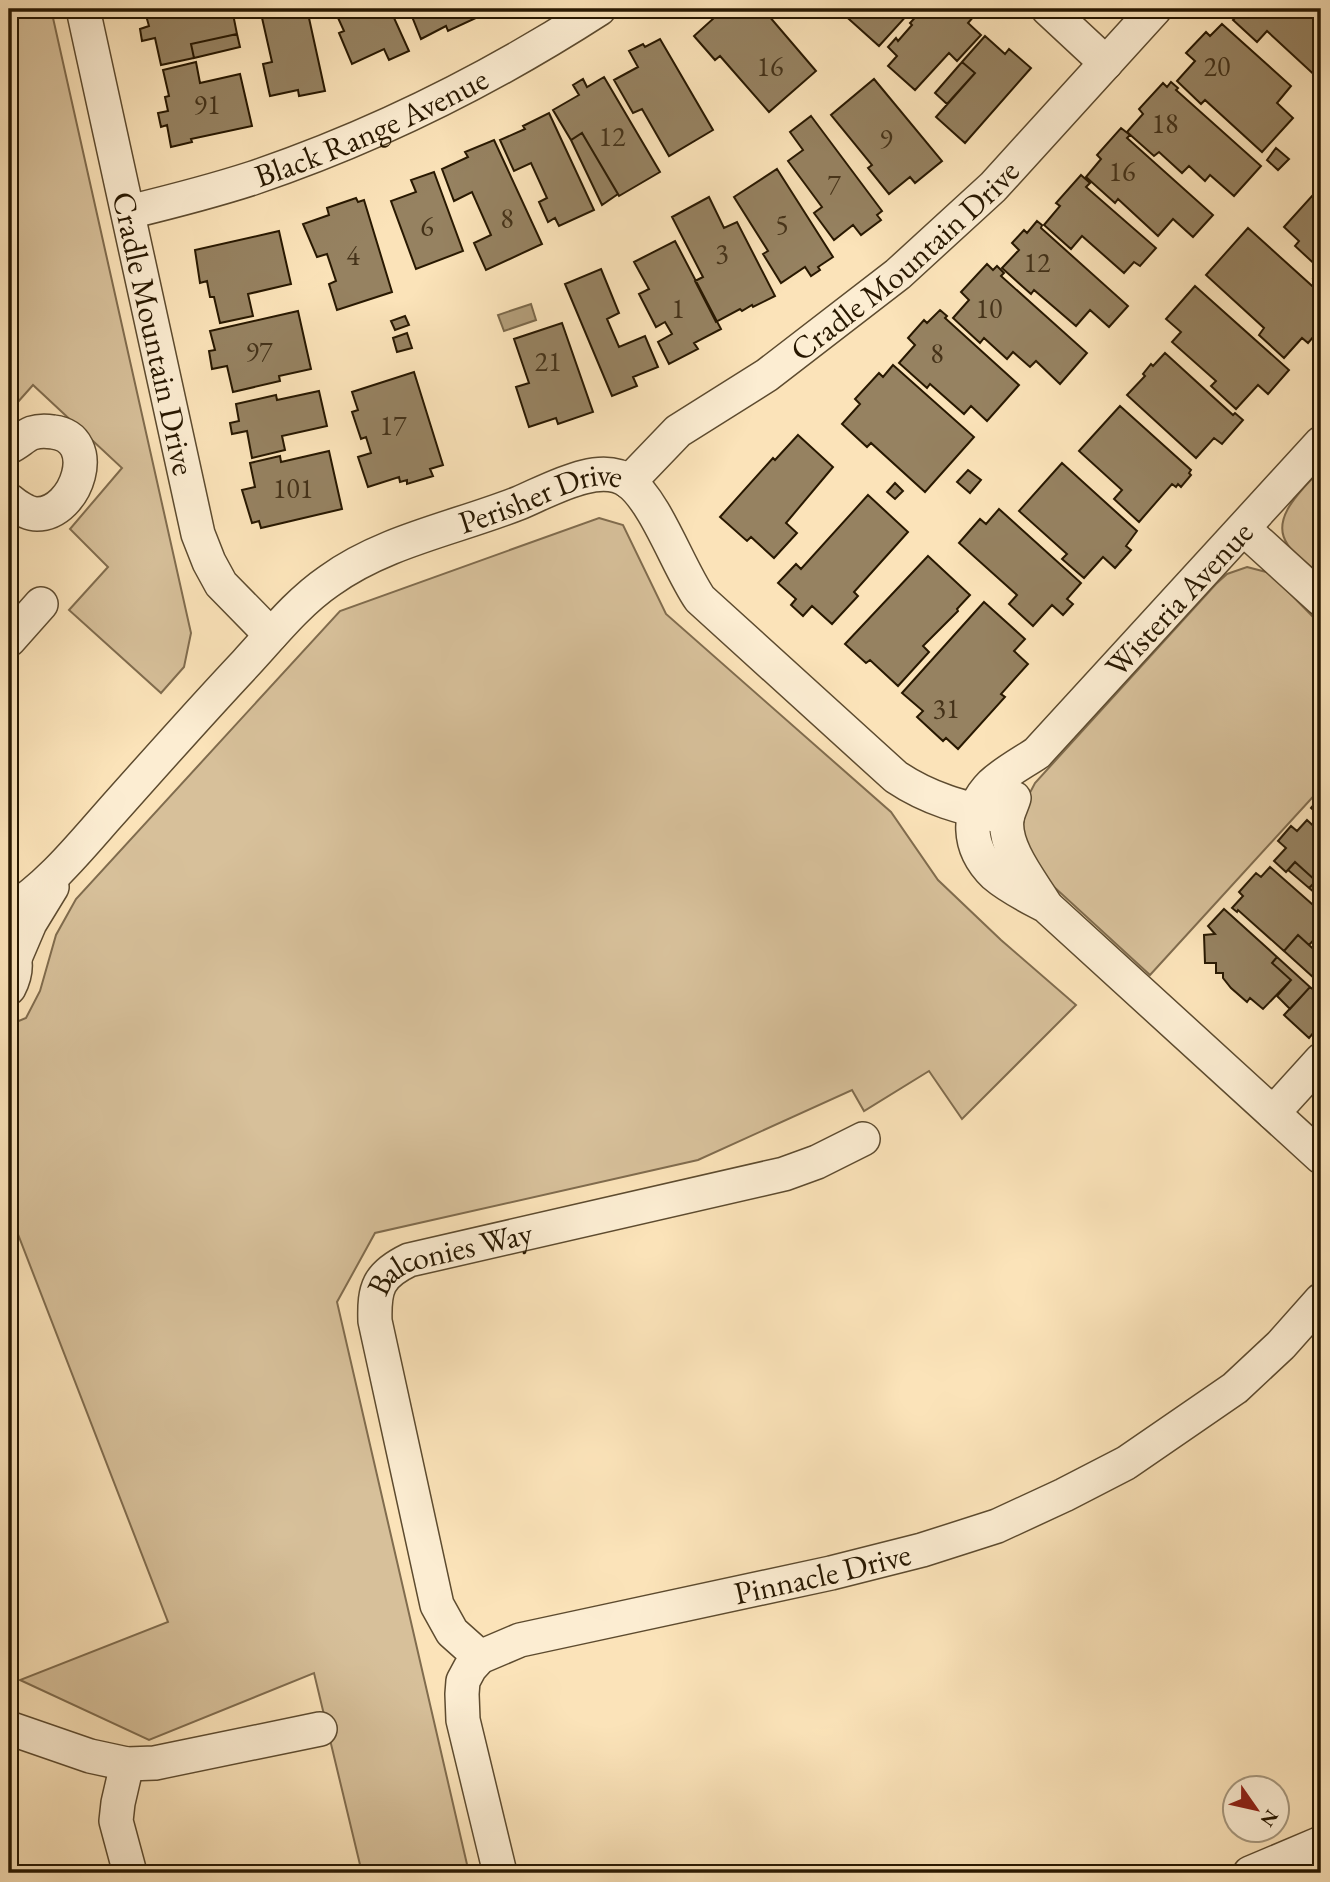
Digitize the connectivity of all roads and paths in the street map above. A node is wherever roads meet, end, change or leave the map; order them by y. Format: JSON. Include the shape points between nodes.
{"nodes":[{"id":1,"x":83,"y":9,"type":"edge"},
{"id":2,"x":599,"y":9,"type":"edge"},
{"id":3,"x":1048,"y":9,"type":"edge"},
{"id":4,"x":1155,"y":9,"type":"edge"},
{"id":5,"x":1106,"y":62,"type":"junction"},
{"id":6,"x":129,"y":212,"type":"junction"},
{"id":7,"x":1321,"y":443,"type":"edge"},
{"id":8,"x":9,"y":447,"type":"edge"},
{"id":9,"x":629,"y":482,"type":"junction"},
{"id":10,"x":9,"y":500,"type":"edge"},
{"id":11,"x":1244,"y":529,"type":"junction"},
{"id":12,"x":1321,"y":599,"type":"edge"},
{"id":13,"x":41,"y":604,"type":"dead end"},
{"id":14,"x":271,"y":635,"type":"junction"},
{"id":15,"x":9,"y":640,"type":"edge"},
{"id":16,"x":1037,"y":753,"type":"junction"},
{"id":17,"x":974,"y":810,"type":"junction"},
{"id":18,"x":1007,"y":818,"type":"junction"},
{"id":19,"x":65,"y":864,"type":"junction"},
{"id":20,"x":1046,"y":906,"type":"junction"},
{"id":21,"x":9,"y":911,"type":"edge"},
{"id":22,"x":11,"y":963,"type":"edge"},
{"id":23,"x":1321,"y":1060,"type":"edge"},
{"id":24,"x":1273,"y":1113,"type":"junction"},
{"id":25,"x":863,"y":1139,"type":"dead end"},
{"id":26,"x":1321,"y":1157,"type":"edge"},
{"id":27,"x":1321,"y":1300,"type":"edge"},
{"id":28,"x":480,"y":1657,"type":"junction"},
{"id":29,"x":9,"y":1728,"type":"edge"},
{"id":30,"x":320,"y":1729,"type":"dead end"},
{"id":31,"x":127,"y":1764,"type":"junction"},
{"id":32,"x":1321,"y":1843,"type":"edge"},
{"id":33,"x":130,"y":1873,"type":"edge"},
{"id":34,"x":500,"y":1873,"type":"edge"},
{"id":35,"x":1250,"y":1873,"type":"edge"}],
"edges":[{"from":1,"to":6,"type":"street","name":"Cradle Mountain Drive"},
{"from":2,"to":6,"type":"street","name":"Black Range Avenue","via":[[500,68],[402,117],[253,178]]},
{"from":3,"to":5,"type":"street"},
{"from":4,"to":5,"type":"street","name":"Cradle Mountain Drive"},
{"from":5,"to":9,"type":"street","name":"Cradle Mountain Drive","via":[[993,187],[898,274],[767,375],[678,431]]},
{"from":6,"to":14,"type":"street","name":"Cradle Mountain Drive","via":[[198,534],[221,584]]},
{"from":7,"to":11,"type":"street","name":"Wisteria Avenue"},
{"from":8,"to":10,"type":"street","via":[[32,433],[62,433],[80,454],[81,474],[64,500],[50,511],[25,511]]},
{"from":9,"to":14,"type":"street","name":"Perisher Drive","via":[[598,474],[579,478],[378,553],[327,582]]},
{"from":9,"to":17,"type":"street","name":"Perisher Drive","via":[[658,522],[687,581],[714,614],[896,777],[947,804]]},
{"from":11,"to":12,"type":"street"},
{"from":11,"to":16,"type":"street","name":"Wisteria Avenue"},
{"from":13,"to":15,"type":"street"},
{"from":14,"to":19,"type":"street","name":"Perisher Drive"},
{"from":16,"to":17,"type":"street","name":"Wisteria Avenue","via":[[994,783]]},
{"from":16,"to":18,"type":"street","name":"Wisteria Avenue"},
{"from":17,"to":18,"type":"street","name":"Perisher Drive"},
{"from":17,"to":20,"type":"street","via":[[973,830],[984,861],[1007,884]]},
{"from":18,"to":20,"type":"street","via":[[1012,852]]},
{"from":19,"to":21,"type":"street","name":"Perisher Drive"},
{"from":19,"to":22,"type":"street","name":"Perisher Drive"},
{"from":20,"to":24,"type":"street"},
{"from":23,"to":24,"type":"street"},
{"from":24,"to":26,"type":"street"},
{"from":25,"to":28,"type":"street","name":"Balconies Way","via":[[784,1174],[409,1260],[384,1276],[377,1287],[375,1321],[437,1605],[452,1632]]},
{"from":27,"to":28,"type":"street","name":"Pinnacle Drive","via":[[1235,1388],[1126,1463],[997,1526],[831,1573],[520,1640]]},
{"from":28,"to":34,"type":"street","via":[[463,1681],[463,1720]]},
{"from":29,"to":31,"type":"street"},
{"from":30,"to":31,"type":"street","via":[[155,1763]]},
{"from":31,"to":33,"type":"street","via":[[116,1821]]},
{"from":32,"to":35,"type":"street"}]}
